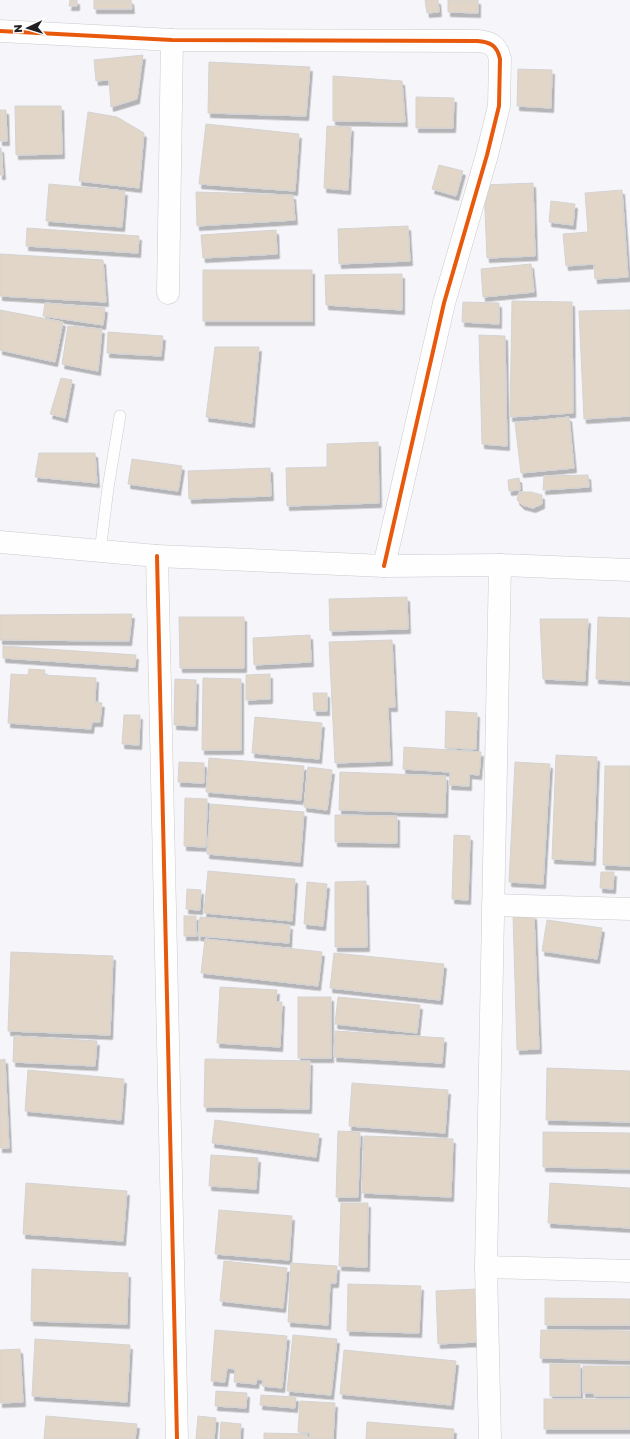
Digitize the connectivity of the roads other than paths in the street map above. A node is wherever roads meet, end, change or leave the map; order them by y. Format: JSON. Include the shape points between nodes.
{"nodes":[{"id":1,"x":0,"y":31,"type":"edge"},
{"id":2,"x":172,"y":40,"type":"junction"},
{"id":3,"x":168,"y":293,"type":"dead end"},
{"id":4,"x":120,"y":416,"type":"dead end"},
{"id":5,"x":0,"y":542,"type":"edge"},
{"id":6,"x":100,"y":552,"type":"junction"},
{"id":7,"x":157,"y":556,"type":"junction"},
{"id":8,"x":500,"y":565,"type":"junction"},
{"id":9,"x":384,"y":566,"type":"junction"},
{"id":10,"x":630,"y":570,"type":"edge"},
{"id":11,"x":493,"y":905,"type":"junction"},
{"id":12,"x":630,"y":909,"type":"edge"},
{"id":13,"x":486,"y":1267,"type":"junction"},
{"id":14,"x":630,"y":1271,"type":"edge"},
{"id":15,"x":177,"y":1439,"type":"edge"},
{"id":16,"x":490,"y":1439,"type":"edge"}],
"edges":[{"from":1,"to":2,"type":"street"},
{"from":2,"to":3,"type":"street"},
{"from":2,"to":9,"type":"street","via":[[485,41],[494,45],[499,52],[499,106],[444,303]]},
{"from":4,"to":6,"type":"lane"},
{"from":5,"to":6,"type":"street"},
{"from":6,"to":7,"type":"street"},
{"from":7,"to":9,"type":"street"},
{"from":7,"to":15,"type":"street"},
{"from":8,"to":9,"type":"street"},
{"from":8,"to":10,"type":"street"},
{"from":8,"to":11,"type":"street"},
{"from":11,"to":12,"type":"street"},
{"from":11,"to":13,"type":"street"},
{"from":13,"to":14,"type":"street"},
{"from":13,"to":16,"type":"street"}]}
